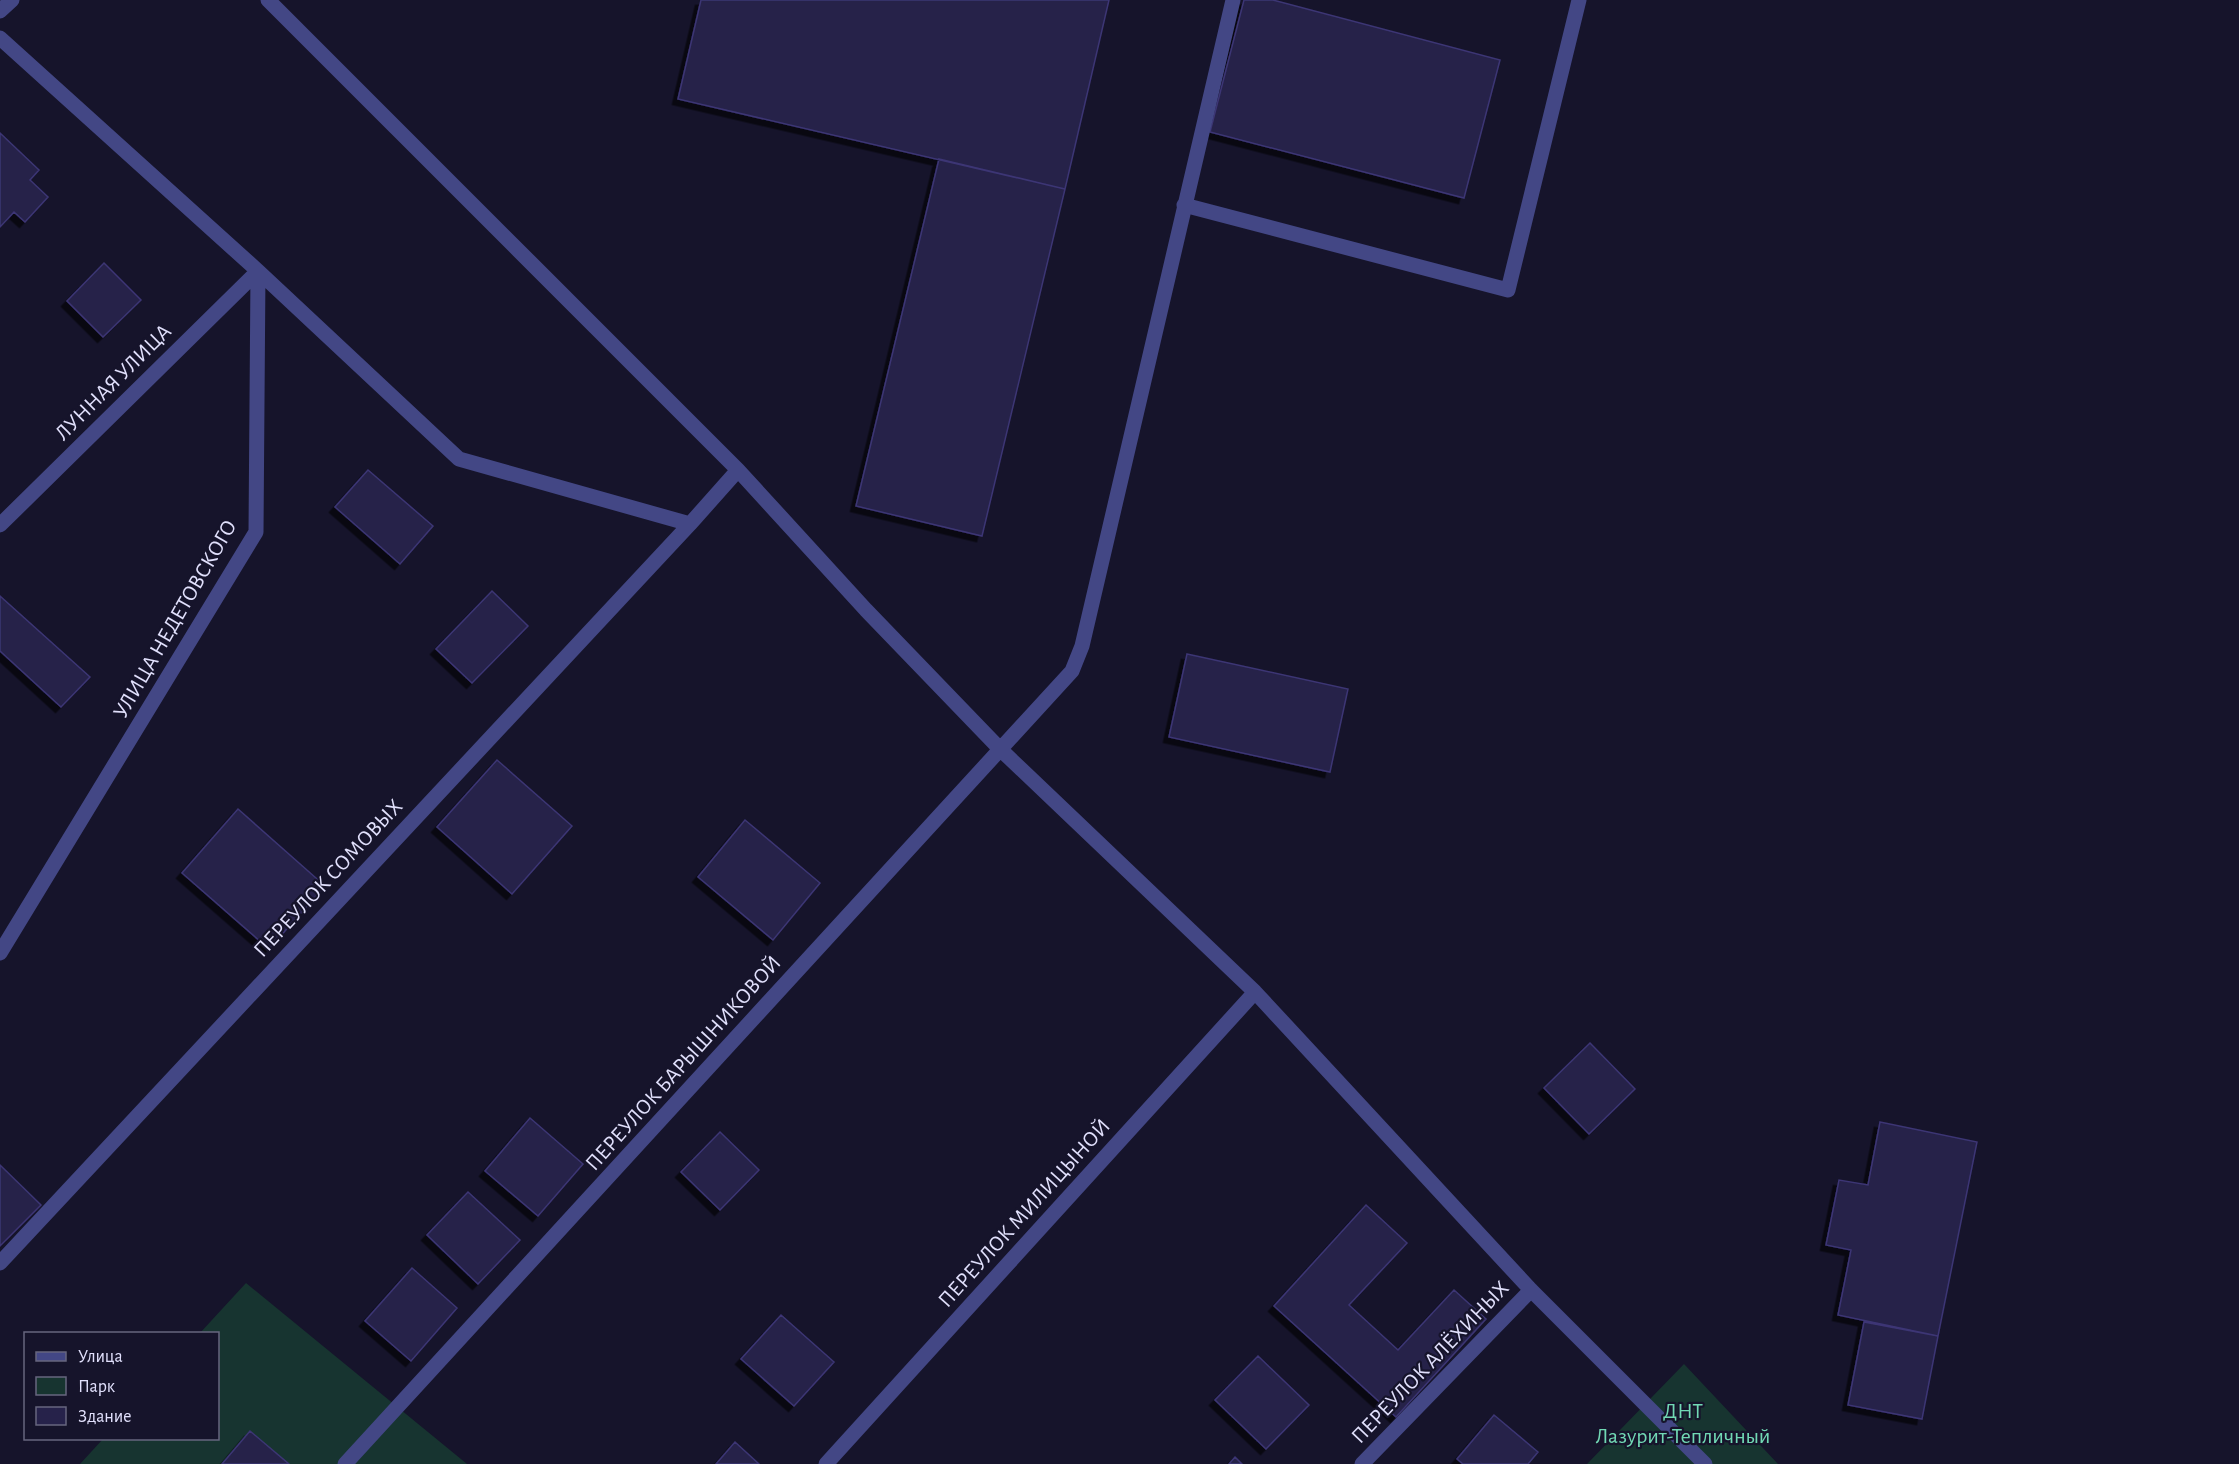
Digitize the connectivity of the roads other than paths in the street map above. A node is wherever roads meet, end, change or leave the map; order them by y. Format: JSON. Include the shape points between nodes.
{"nodes":[{"id":1,"x":12,"y":0,"type":"edge"},
{"id":2,"x":268,"y":0,"type":"edge"},
{"id":3,"x":1233,"y":0,"type":"edge"},
{"id":4,"x":1579,"y":0,"type":"edge"},
{"id":5,"x":0,"y":11,"type":"edge"},
{"id":6,"x":0,"y":38,"type":"edge"},
{"id":7,"x":1184,"y":205,"type":"junction"},
{"id":8,"x":258,"y":271,"type":"junction"},
{"id":9,"x":738,"y":470,"type":"junction"},
{"id":10,"x":690,"y":524,"type":"junction"},
{"id":11,"x":0,"y":525,"type":"edge"},
{"id":12,"x":1000,"y":749,"type":"junction"},
{"id":13,"x":0,"y":953,"type":"edge"},
{"id":14,"x":1255,"y":992,"type":"junction"},
{"id":15,"x":0,"y":1263,"type":"edge"},
{"id":16,"x":1531,"y":1290,"type":"junction"},
{"id":17,"x":345,"y":1464,"type":"edge"},
{"id":18,"x":826,"y":1464,"type":"edge"},
{"id":19,"x":1362,"y":1464,"type":"edge"},
{"id":20,"x":1705,"y":1464,"type":"edge"}],
"edges":[{"from":1,"to":5,"type":"street"},
{"from":2,"to":9,"type":"street"},
{"from":3,"to":7,"type":"street","name":"ПЕРЕУЛОК БАРЫШНИКОВОЙ"},
{"from":4,"to":7,"type":"street","via":[[1508,290]]},
{"from":6,"to":8,"type":"street"},
{"from":7,"to":12,"type":"street","name":"ПЕРЕУЛОК БАРЫШНИКОВОЙ","via":[[1082,646],[1072,671]]},
{"from":8,"to":10,"type":"street","via":[[459,459]]},
{"from":8,"to":11,"type":"street","name":"ЛУННАЯ УЛИЦА"},
{"from":8,"to":13,"type":"street","name":"УЛИЦА НЕДЕТОВСКОГО","via":[[256,532]]},
{"from":9,"to":10,"type":"street","name":"ПЕРЕУЛОК СОМОВЫХ"},
{"from":9,"to":12,"type":"street"},
{"from":10,"to":15,"type":"street","name":"ПЕРЕУЛОК СОМОВЫХ"},
{"from":12,"to":14,"type":"street"},
{"from":12,"to":17,"type":"street","name":"ПЕРЕУЛОК БАРЫШНИКОВОЙ"},
{"from":14,"to":16,"type":"street"},
{"from":14,"to":18,"type":"street","name":"ПЕРЕУЛОК МИЛИЦЫНОЙ"},
{"from":16,"to":19,"type":"street","name":"ПЕРЕУЛОК АЛЁХИНЫХ"},
{"from":16,"to":20,"type":"street"}]}
